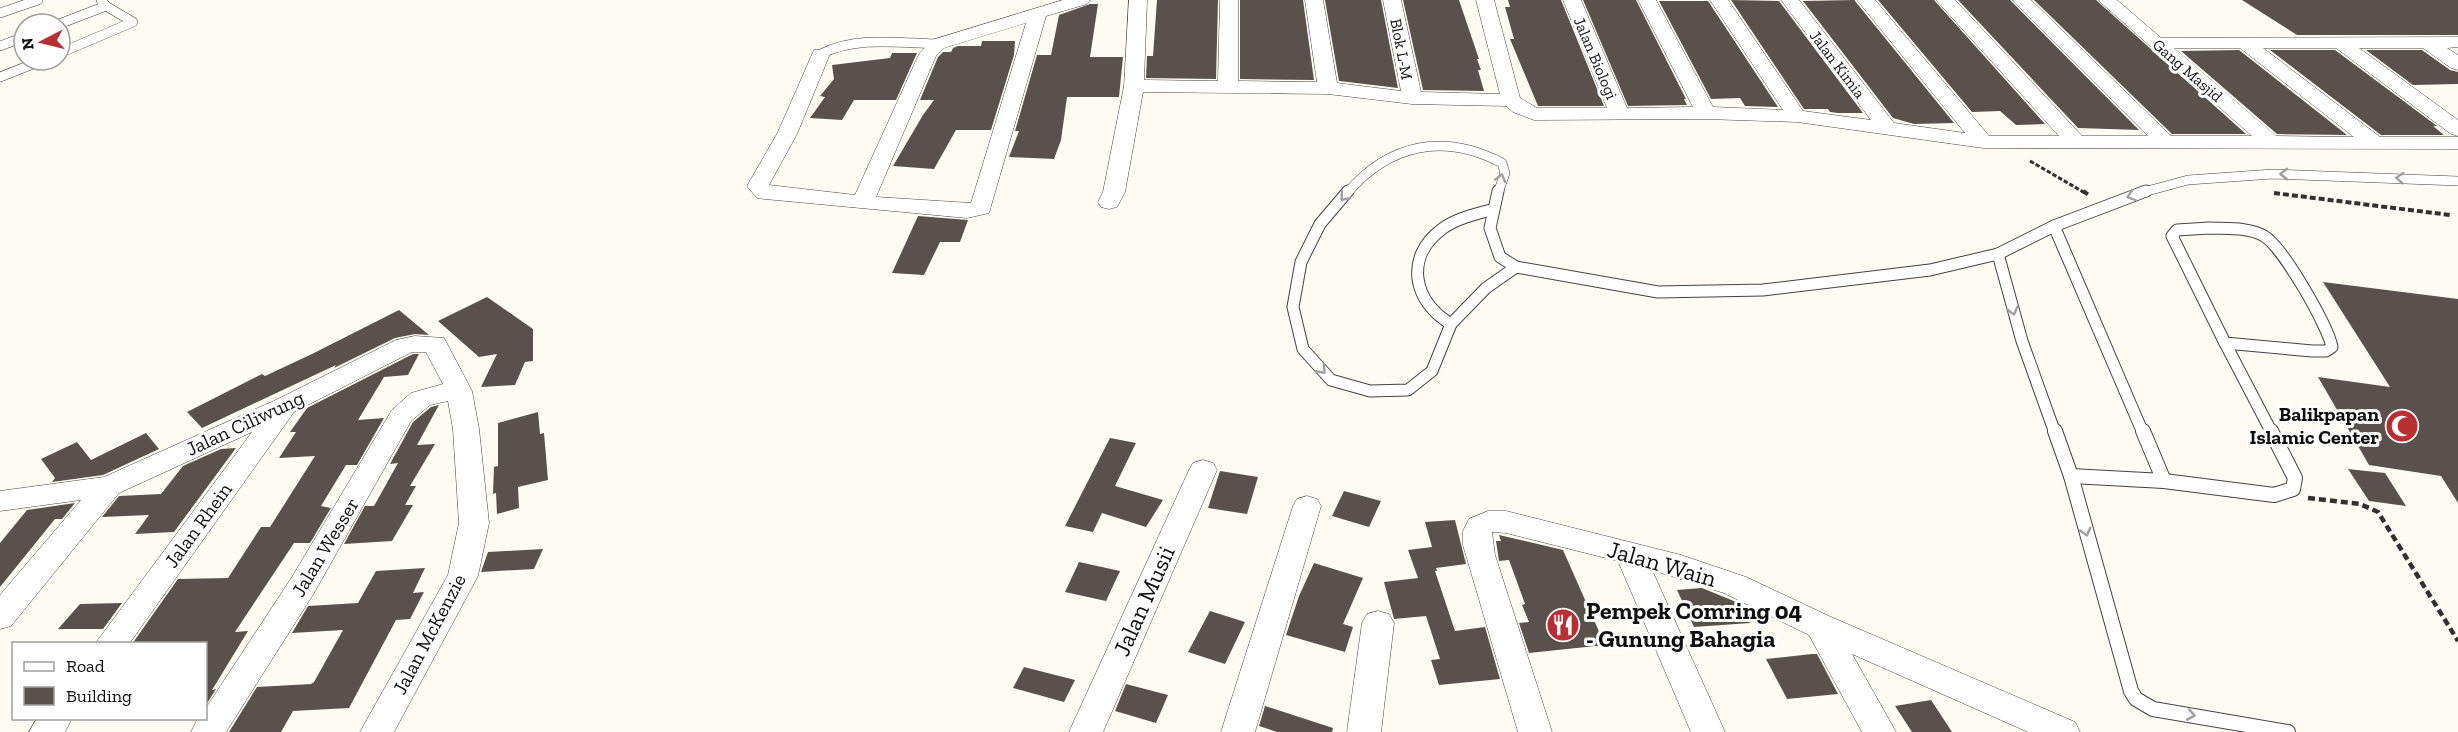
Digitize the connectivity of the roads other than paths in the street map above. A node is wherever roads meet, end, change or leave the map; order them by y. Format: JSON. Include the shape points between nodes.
{"nodes":[{"id":1,"x":38,"y":0,"type":"edge"},
{"id":2,"x":1081,"y":0,"type":"edge"},
{"id":3,"x":1138,"y":0,"type":"edge"},
{"id":4,"x":1229,"y":0,"type":"edge"},
{"id":5,"x":1314,"y":0,"type":"edge"},
{"id":6,"x":1392,"y":0,"type":"edge"},
{"id":7,"x":1485,"y":0,"type":"edge"},
{"id":8,"x":1572,"y":0,"type":"edge"},
{"id":9,"x":1647,"y":0,"type":"edge"},
{"id":10,"x":1719,"y":0,"type":"edge"},
{"id":11,"x":1790,"y":0,"type":"edge"},
{"id":12,"x":1866,"y":0,"type":"edge"},
{"id":13,"x":1945,"y":0,"type":"edge"},
{"id":14,"x":2021,"y":0,"type":"edge"},
{"id":15,"x":2107,"y":0,"type":"edge"},
{"id":16,"x":103,"y":3,"type":"edge"},
{"id":17,"x":0,"y":13,"type":"edge"},
{"id":18,"x":1038,"y":13,"type":"junction"},
{"id":19,"x":72,"y":18,"type":"edge"},
{"id":20,"x":2427,"y":42,"type":"junction"},
{"id":21,"x":2458,"y":42,"type":"edge"},
{"id":22,"x":2158,"y":43,"type":"junction"},
{"id":23,"x":2341,"y":43,"type":"junction"},
{"id":24,"x":938,"y":44,"type":"junction"},
{"id":25,"x":2247,"y":45,"type":"junction"},
{"id":26,"x":72,"y":48,"type":"edge"},
{"id":27,"x":821,"y":54,"type":"joint"},
{"id":28,"x":2458,"y":64,"type":"edge"},
{"id":29,"x":1228,"y":85,"type":"junction"},
{"id":30,"x":1134,"y":86,"type":"junction"},
{"id":31,"x":1328,"y":88,"type":"junction"},
{"id":32,"x":1412,"y":98,"type":"junction"},
{"id":33,"x":1512,"y":100,"type":"junction"},
{"id":34,"x":1706,"y":114,"type":"junction"},
{"id":35,"x":1620,"y":115,"type":"junction"},
{"id":36,"x":1797,"y":116,"type":"junction"},
{"id":37,"x":1886,"y":127,"type":"junction"},
{"id":38,"x":2458,"y":130,"type":"edge"},
{"id":39,"x":2269,"y":141,"type":"junction"},
{"id":40,"x":1992,"y":142,"type":"junction"},
{"id":41,"x":2374,"y":142,"type":"junction"},
{"id":42,"x":2077,"y":143,"type":"junction"},
{"id":43,"x":2166,"y":143,"type":"junction"},
{"id":44,"x":2458,"y":143,"type":"edge"},
{"id":45,"x":2458,"y":182,"type":"edge"},
{"id":46,"x":863,"y":202,"type":"junction"},
{"id":47,"x":1109,"y":202,"type":"dead end"},
{"id":48,"x":1494,"y":209,"type":"junction"},
{"id":49,"x":2054,"y":226,"type":"junction"},
{"id":50,"x":1998,"y":254,"type":"junction"},
{"id":51,"x":1516,"y":267,"type":"junction"},
{"id":52,"x":1451,"y":324,"type":"junction"},
{"id":53,"x":2225,"y":343,"type":"junction"},
{"id":54,"x":459,"y":390,"type":"junction"},
{"id":55,"x":285,"y":406,"type":"junction"},
{"id":56,"x":1203,"y":470,"type":"dead end"},
{"id":57,"x":2071,"y":476,"type":"junction"},
{"id":58,"x":2164,"y":482,"type":"junction"},
{"id":59,"x":110,"y":486,"type":"junction"},
{"id":60,"x":0,"y":501,"type":"edge"},
{"id":61,"x":1307,"y":506,"type":"dead end"},
{"id":62,"x":1630,"y":554,"type":"junction"},
{"id":63,"x":0,"y":617,"type":"edge"},
{"id":64,"x":1378,"y":623,"type":"dead end"},
{"id":65,"x":1820,"y":626,"type":"junction"},
{"id":66,"x":112,"y":642,"type":"edge"},
{"id":67,"x":2057,"y":731,"type":"edge"},
{"id":68,"x":208,"y":732,"type":"edge"},
{"id":69,"x":377,"y":732,"type":"edge"},
{"id":70,"x":1086,"y":732,"type":"edge"},
{"id":71,"x":1238,"y":732,"type":"edge"},
{"id":72,"x":1364,"y":732,"type":"edge"},
{"id":73,"x":1535,"y":732,"type":"edge"},
{"id":74,"x":1708,"y":732,"type":"edge"},
{"id":75,"x":1879,"y":732,"type":"edge"},
{"id":76,"x":2288,"y":732,"type":"edge"}],
"edges":[{"from":1,"to":17,"type":"lane"},
{"from":2,"to":18,"type":"street"},
{"from":3,"to":30,"type":"street"},
{"from":4,"to":29,"type":"street"},
{"from":5,"to":31,"type":"street"},
{"from":6,"to":32,"type":"street","name":"Blok L-M"},
{"from":7,"to":33,"type":"street"},
{"from":8,"to":35,"type":"street","name":"Jalan Biologi"},
{"from":9,"to":34,"type":"street"},
{"from":10,"to":36,"type":"street"},
{"from":11,"to":37,"type":"street","name":"Jalan Kimia"},
{"from":12,"to":40,"type":"street"},
{"from":13,"to":42,"type":"street"},
{"from":14,"to":43,"type":"street"},
{"from":15,"to":22,"type":"street","name":"Gang Masjid"},
{"from":16,"to":19,"type":"lane"},
{"from":16,"to":26,"type":"lane","via":[[133,22]]},
{"from":18,"to":24,"type":"street"},
{"from":18,"to":46,"type":"street","via":[[981,208],[967,211]]},
{"from":20,"to":21,"type":"street"},
{"from":20,"to":23,"type":"street"},
{"from":20,"to":28,"type":"street"},
{"from":22,"to":25,"type":"street"},
{"from":22,"to":39,"type":"street","name":"Gang Masjid"},
{"from":23,"to":25,"type":"street"},
{"from":23,"to":38,"type":"street"},
{"from":24,"to":27,"type":"lane","via":[[864,43]]},
{"from":24,"to":46,"type":"street","via":[[928,54]]},
{"from":25,"to":41,"type":"street"},
{"from":27,"to":46,"type":"street","via":[[787,135],[758,186],[765,193]]},
{"from":29,"to":30,"type":"street"},
{"from":29,"to":31,"type":"street"},
{"from":30,"to":47,"type":"street"},
{"from":31,"to":32,"type":"street"},
{"from":32,"to":33,"type":"street"},
{"from":33,"to":35,"type":"street","via":[[1534,114]]},
{"from":34,"to":35,"type":"street"},
{"from":34,"to":36,"type":"street"},
{"from":36,"to":37,"type":"street"},
{"from":37,"to":40,"type":"street"},
{"from":39,"to":41,"type":"street"},
{"from":39,"to":43,"type":"street"},
{"from":40,"to":42,"type":"street"},
{"from":41,"to":44,"type":"street"},
{"from":42,"to":43,"type":"street"},
{"from":45,"to":49,"type":"lane","one_way":true,"via":[[2343,175],[2205,178],[2129,196]]},
{"from":48,"to":51,"type":"lane","via":[[1490,228],[1500,257]]},
{"from":48,"to":52,"type":"lane","via":[[1458,219],[1439,230],[1422,250],[1416,279],[1425,304],[1438,319]]},
{"from":48,"to":52,"type":"lane","one_way":true,"via":[[1505,173],[1502,163],[1481,152],[1420,146],[1396,153],[1358,180],[1320,224],[1301,262],[1293,307],[1303,349],[1331,380],[1370,391],[1408,390],[1432,371]]},
{"from":49,"to":50,"type":"lane"},
{"from":49,"to":58,"type":"lane"},
{"from":50,"to":51,"type":"lane","via":[[1929,270],[1762,290],[1658,292]]},
{"from":50,"to":57,"type":"lane","one_way":true,"via":[[2022,342]]},
{"from":51,"to":52,"type":"lane","via":[[1486,288]]},
{"from":53,"to":53,"type":"lane","via":[[2172,236],[2176,230],[2250,231],[2267,238],[2319,317],[2332,347],[2312,351]]},
{"from":53,"to":58,"type":"lane","via":[[2295,478],[2293,489],[2274,495]]},
{"from":54,"to":55,"type":"street","name":"Jalan Ciliwung","via":[[435,344],[415,344]]},
{"from":54,"to":68,"type":"street","name":"Jalan Wesser","via":[[416,400],[401,416],[303,585]]},
{"from":54,"to":69,"type":"street","name":"Jalan McKenzie","via":[[474,522],[463,576]]},
{"from":55,"to":59,"type":"street","name":"Jalan Ciliwung"},
{"from":55,"to":66,"type":"street","name":"Jalan Rhein"},
{"from":56,"to":70,"type":"street","name":"Jalan Musii"},
{"from":57,"to":58,"type":"lane"},
{"from":57,"to":76,"type":"lane","one_way":true,"via":[[2127,684],[2136,699],[2153,709]]},
{"from":59,"to":60,"type":"street","name":"Jalan Ciliwung"},
{"from":59,"to":63,"type":"street"},
{"from":61,"to":71,"type":"street"},
{"from":62,"to":65,"type":"street","name":"Jalan Wain","via":[[1735,585]]},
{"from":62,"to":73,"type":"street","name":"Jalan Wain","via":[[1506,522],[1492,521],[1479,526],[1476,534],[1480,555]]},
{"from":62,"to":74,"type":"street"},
{"from":64,"to":72,"type":"street"},
{"from":65,"to":67,"type":"street","name":"Jalan Wain"},
{"from":65,"to":75,"type":"street"}]}
